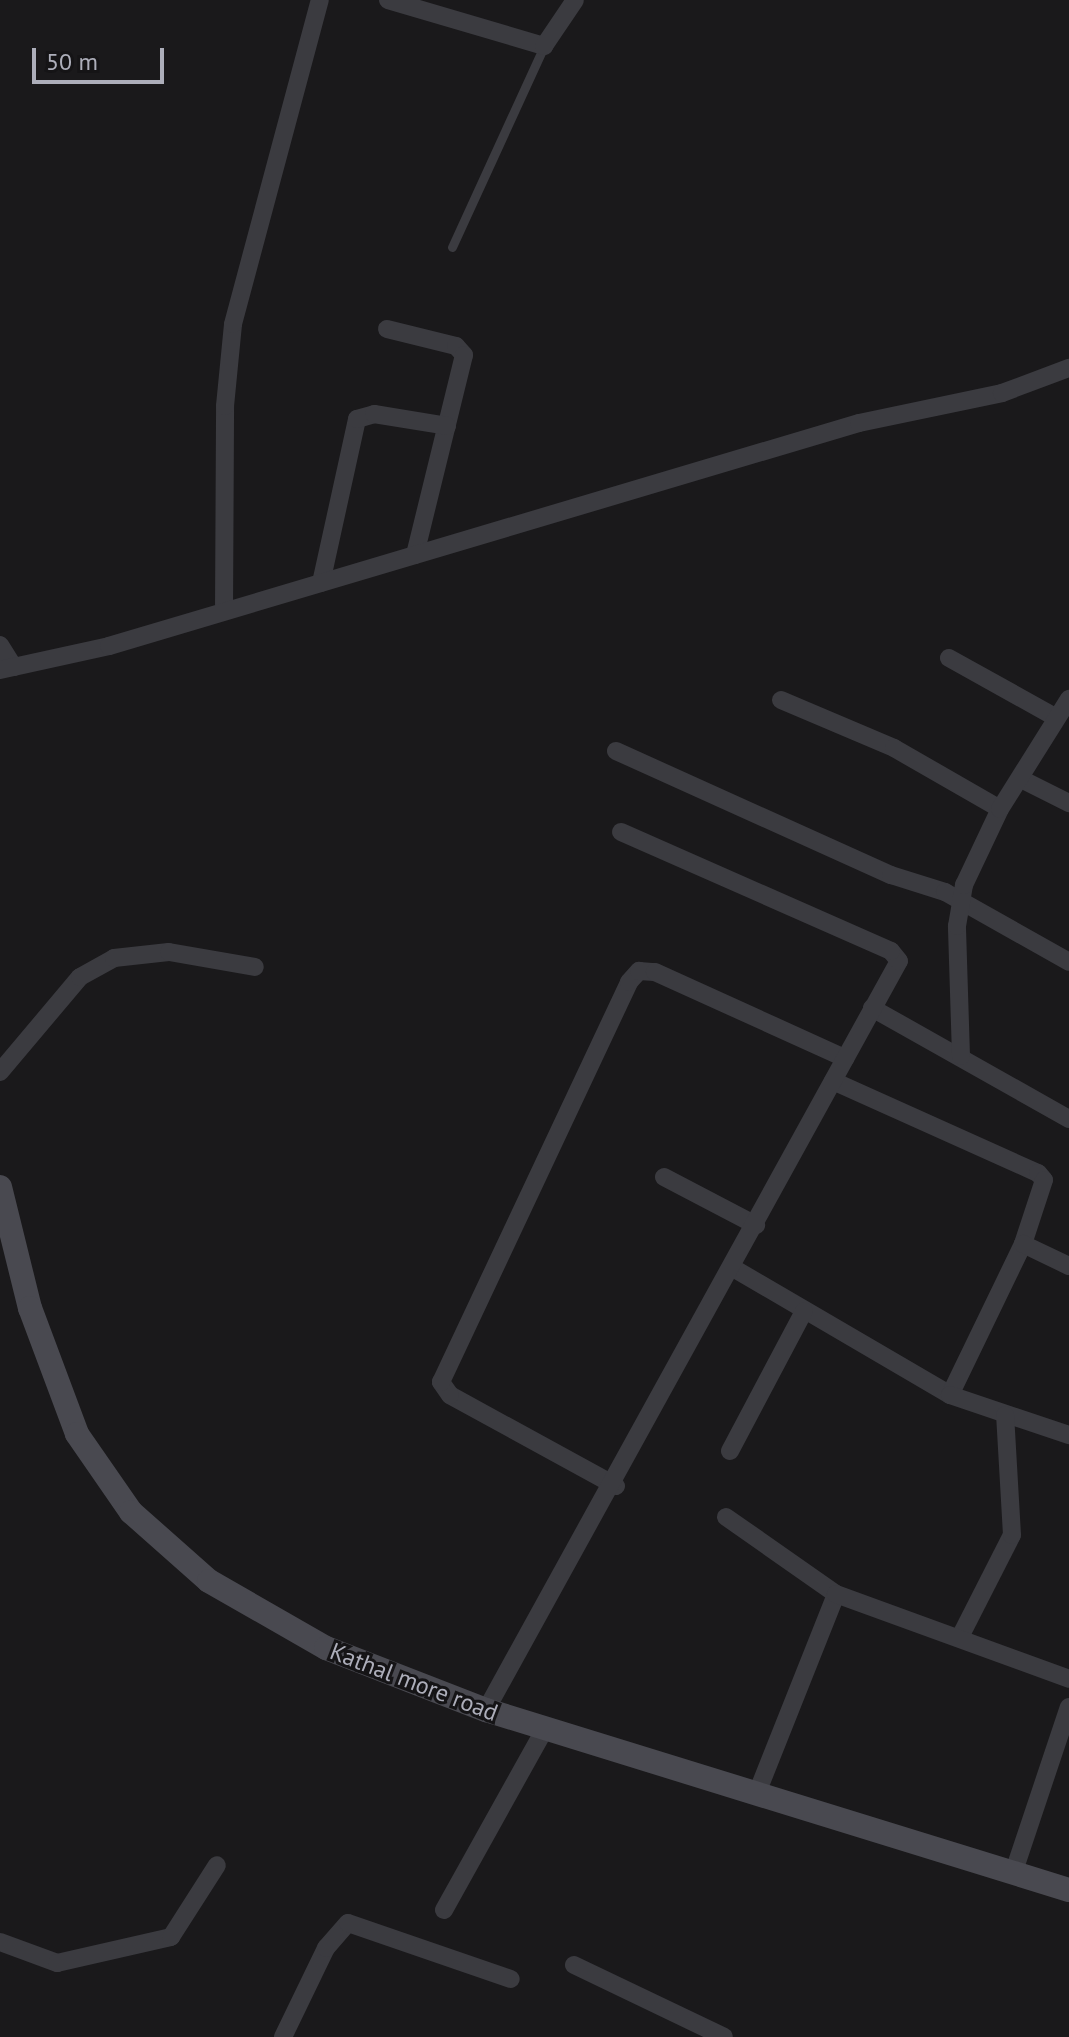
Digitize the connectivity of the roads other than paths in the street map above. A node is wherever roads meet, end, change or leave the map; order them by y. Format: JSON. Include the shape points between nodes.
{"nodes":[{"id":1,"x":320,"y":0,"type":"edge"},
{"id":2,"x":388,"y":0,"type":"edge"},
{"id":3,"x":575,"y":0,"type":"edge"},
{"id":4,"x":544,"y":46,"type":"junction"},
{"id":5,"x":452,"y":247,"type":"dead end"},
{"id":6,"x":387,"y":329,"type":"dead end"},
{"id":7,"x":1069,"y":368,"type":"edge"},
{"id":8,"x":447,"y":426,"type":"junction"},
{"id":9,"x":415,"y":555,"type":"junction"},
{"id":10,"x":321,"y":583,"type":"junction"},
{"id":11,"x":224,"y":611,"type":"junction"},
{"id":12,"x":0,"y":645,"type":"edge"},
{"id":13,"x":949,"y":658,"type":"dead end"},
{"id":14,"x":7,"y":669,"type":"edge"},
{"id":15,"x":1069,"y":699,"type":"edge"},
{"id":16,"x":781,"y":700,"type":"dead end"},
{"id":17,"x":1055,"y":717,"type":"junction"},
{"id":18,"x":616,"y":751,"type":"dead end"},
{"id":19,"x":1021,"y":779,"type":"junction"},
{"id":20,"x":1069,"y":803,"type":"edge"},
{"id":21,"x":1000,"y":809,"type":"junction"},
{"id":22,"x":621,"y":832,"type":"dead end"},
{"id":23,"x":962,"y":900,"type":"junction"},
{"id":24,"x":1069,"y":962,"type":"edge"},
{"id":25,"x":255,"y":967,"type":"dead end"},
{"id":26,"x":872,"y":1008,"type":"junction"},
{"id":27,"x":961,"y":1056,"type":"junction"},
{"id":28,"x":845,"y":1058,"type":"junction"},
{"id":29,"x":0,"y":1072,"type":"edge"},
{"id":30,"x":833,"y":1081,"type":"junction"},
{"id":31,"x":1069,"y":1119,"type":"edge"},
{"id":32,"x":664,"y":1177,"type":"dead end"},
{"id":33,"x":0,"y":1187,"type":"edge"},
{"id":34,"x":756,"y":1225,"type":"junction"},
{"id":35,"x":1023,"y":1244,"type":"junction"},
{"id":36,"x":1069,"y":1266,"type":"edge"},
{"id":37,"x":733,"y":1268,"type":"junction"},
{"id":38,"x":804,"y":1311,"type":"junction"},
{"id":39,"x":950,"y":1395,"type":"junction"},
{"id":40,"x":1005,"y":1415,"type":"junction"},
{"id":41,"x":1069,"y":1435,"type":"edge"},
{"id":42,"x":730,"y":1451,"type":"dead end"},
{"id":43,"x":616,"y":1486,"type":"junction"},
{"id":44,"x":726,"y":1517,"type":"dead end"},
{"id":45,"x":836,"y":1594,"type":"junction"},
{"id":46,"x":961,"y":1635,"type":"junction"},
{"id":47,"x":1069,"y":1679,"type":"edge"},
{"id":48,"x":1069,"y":1707,"type":"edge"},
{"id":49,"x":486,"y":1710,"type":"junction"},
{"id":50,"x":544,"y":1730,"type":"junction"},
{"id":51,"x":757,"y":1793,"type":"junction"},
{"id":52,"x":217,"y":1865,"type":"dead end"},
{"id":53,"x":1014,"y":1871,"type":"junction"},
{"id":54,"x":1069,"y":1890,"type":"edge"},
{"id":55,"x":444,"y":1910,"type":"dead end"},
{"id":56,"x":0,"y":1942,"type":"edge"},
{"id":57,"x":574,"y":1965,"type":"dead end"},
{"id":58,"x":511,"y":1979,"type":"dead end"},
{"id":59,"x":283,"y":2037,"type":"edge"},
{"id":60,"x":724,"y":2037,"type":"edge"}],
"edges":[{"from":1,"to":11,"type":"street","via":[[233,324],[225,406]]},
{"from":2,"to":4,"type":"street"},
{"from":3,"to":4,"type":"street"},
{"from":4,"to":5,"type":"lane"},
{"from":6,"to":8,"type":"street","via":[[462,350]]},
{"from":7,"to":9,"type":"street","via":[[1002,393],[859,423]]},
{"from":8,"to":9,"type":"street"},
{"from":8,"to":10,"type":"street","via":[[374,414],[357,419]]},
{"from":9,"to":10,"type":"street"},
{"from":10,"to":11,"type":"street"},
{"from":11,"to":14,"type":"street"},
{"from":12,"to":14,"type":"street"},
{"from":13,"to":17,"type":"street"},
{"from":15,"to":17,"type":"street"},
{"from":16,"to":21,"type":"street","via":[[894,748]]},
{"from":17,"to":19,"type":"street"},
{"from":18,"to":23,"type":"street"},
{"from":19,"to":20,"type":"street"},
{"from":19,"to":21,"type":"street"},
{"from":21,"to":23,"type":"street"},
{"from":22,"to":26,"type":"street","via":[[891,951],[899,961]]},
{"from":23,"to":24,"type":"street"},
{"from":23,"to":27,"type":"street"},
{"from":25,"to":29,"type":"street","via":[[169,952],[114,958],[80,977]]},
{"from":26,"to":27,"type":"street"},
{"from":26,"to":28,"type":"street"},
{"from":27,"to":31,"type":"street"},
{"from":28,"to":30,"type":"street"},
{"from":28,"to":43,"type":"street","via":[[655,972],[639,971],[629,982],[441,1382],[450,1395]]},
{"from":30,"to":34,"type":"street"},
{"from":30,"to":35,"type":"street","via":[[1038,1173],[1044,1180]]},
{"from":32,"to":34,"type":"street"},
{"from":33,"to":49,"type":"main road","name":"Kathal more road","via":[[30,1308],[77,1434],[131,1512],[209,1581],[293,1632]]},
{"from":34,"to":37,"type":"street"},
{"from":35,"to":36,"type":"street"},
{"from":35,"to":39,"type":"street"},
{"from":37,"to":38,"type":"street"},
{"from":37,"to":43,"type":"street"},
{"from":38,"to":39,"type":"street"},
{"from":38,"to":42,"type":"street"},
{"from":39,"to":40,"type":"street"},
{"from":40,"to":41,"type":"street"},
{"from":40,"to":46,"type":"street","via":[[1012,1535]]},
{"from":43,"to":49,"type":"street"},
{"from":44,"to":45,"type":"street"},
{"from":45,"to":46,"type":"street"},
{"from":45,"to":51,"type":"street"},
{"from":46,"to":47,"type":"street"},
{"from":48,"to":53,"type":"street"},
{"from":49,"to":50,"type":"main road","name":"Kathal more road"},
{"from":50,"to":51,"type":"main road","name":"Kathal more road"},
{"from":50,"to":55,"type":"street"},
{"from":51,"to":53,"type":"main road","name":"Kathal more road"},
{"from":52,"to":56,"type":"street","via":[[171,1937],[57,1963]]},
{"from":53,"to":54,"type":"main road","name":"Kathal more road"},
{"from":57,"to":60,"type":"street"},
{"from":58,"to":59,"type":"street","via":[[348,1923],[326,1948]]}]}
